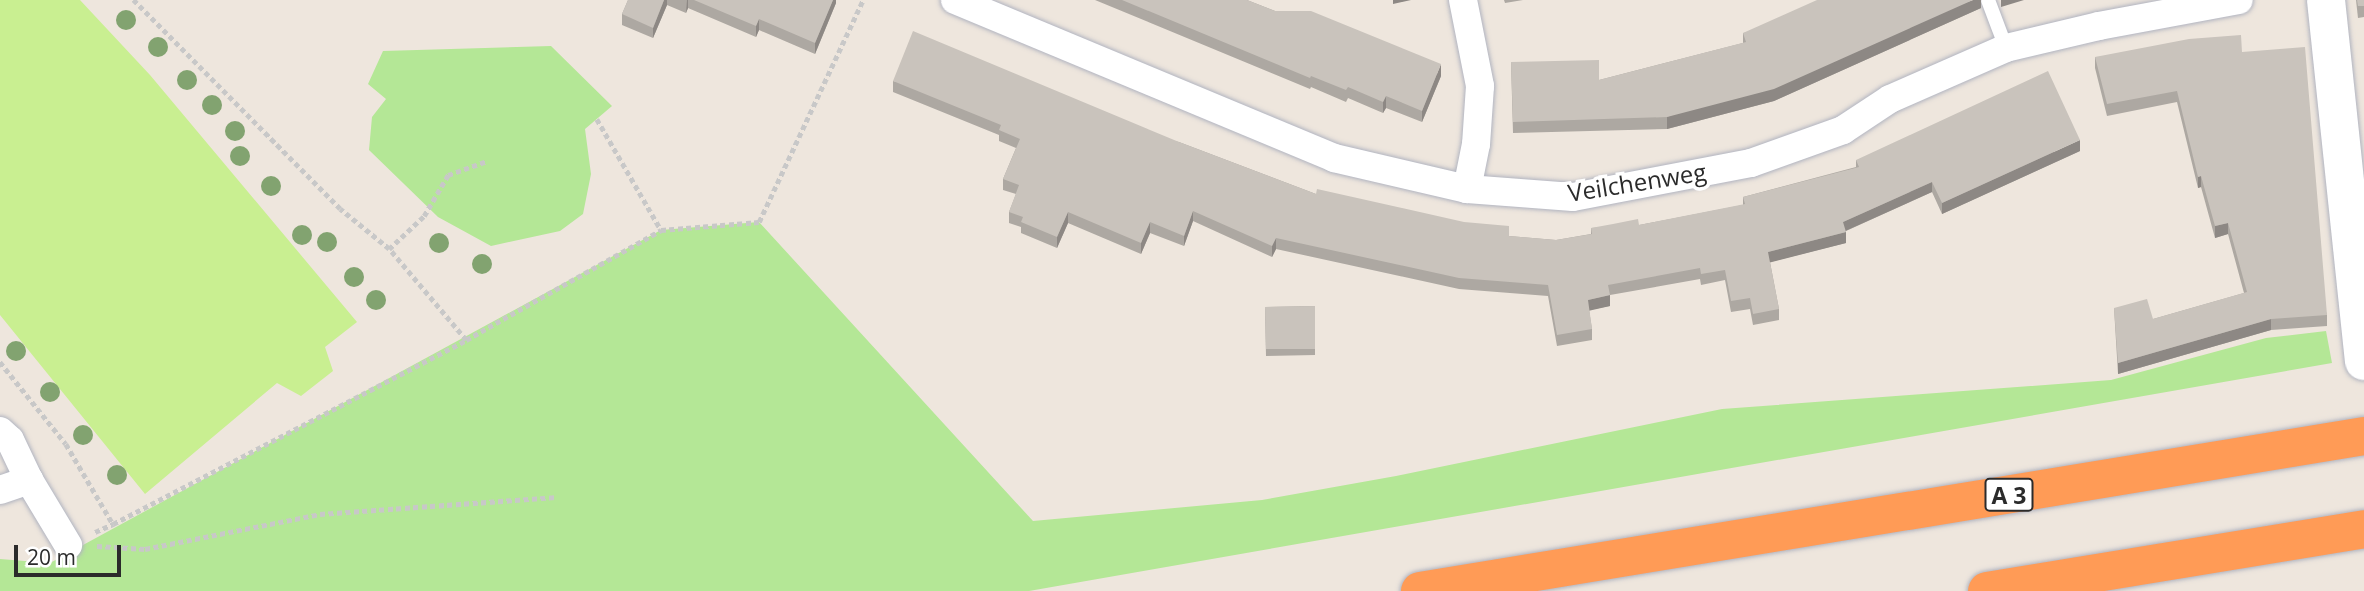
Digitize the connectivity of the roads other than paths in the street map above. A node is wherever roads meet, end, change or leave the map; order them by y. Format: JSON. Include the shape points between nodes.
{"nodes":[{"id":1,"x":955,"y":0,"type":"edge"},
{"id":2,"x":1463,"y":0,"type":"edge"},
{"id":3,"x":1988,"y":0,"type":"edge"},
{"id":4,"x":2239,"y":0,"type":"edge"},
{"id":5,"x":2326,"y":0,"type":"edge"},
{"id":6,"x":2006,"y":48,"type":"junction"},
{"id":7,"x":1467,"y":189,"type":"junction"},
{"id":8,"x":2364,"y":361,"type":"edge"},
{"id":9,"x":0,"y":432,"type":"edge"},
{"id":10,"x":2364,"y":436,"type":"edge"},
{"id":11,"x":29,"y":480,"type":"junction"},
{"id":12,"x":0,"y":490,"type":"edge"},
{"id":13,"x":2364,"y":529,"type":"edge"},
{"id":14,"x":68,"y":545,"type":"road end"},
{"id":15,"x":1420,"y":591,"type":"edge"},
{"id":16,"x":1987,"y":591,"type":"edge"}],
"edges":[{"from":1,"to":7,"type":"street","name":"Veilchenweg","via":[[1334,158]]},
{"from":2,"to":7,"type":"street","via":[[1480,86]]},
{"from":3,"to":6,"type":"lane"},
{"from":4,"to":6,"type":"street","name":"Veilchenweg"},
{"from":5,"to":8,"type":"main road"},
{"from":6,"to":7,"type":"street","name":"Veilchenweg","via":[[1890,99],[1843,130],[1751,163],[1573,197]]},
{"from":9,"to":11,"type":"street","via":[[10,440]]},
{"from":10,"to":15,"type":"highway","number":"A 3"},
{"from":11,"to":12,"type":"street"},
{"from":11,"to":14,"type":"street"},
{"from":13,"to":16,"type":"highway"}]}
